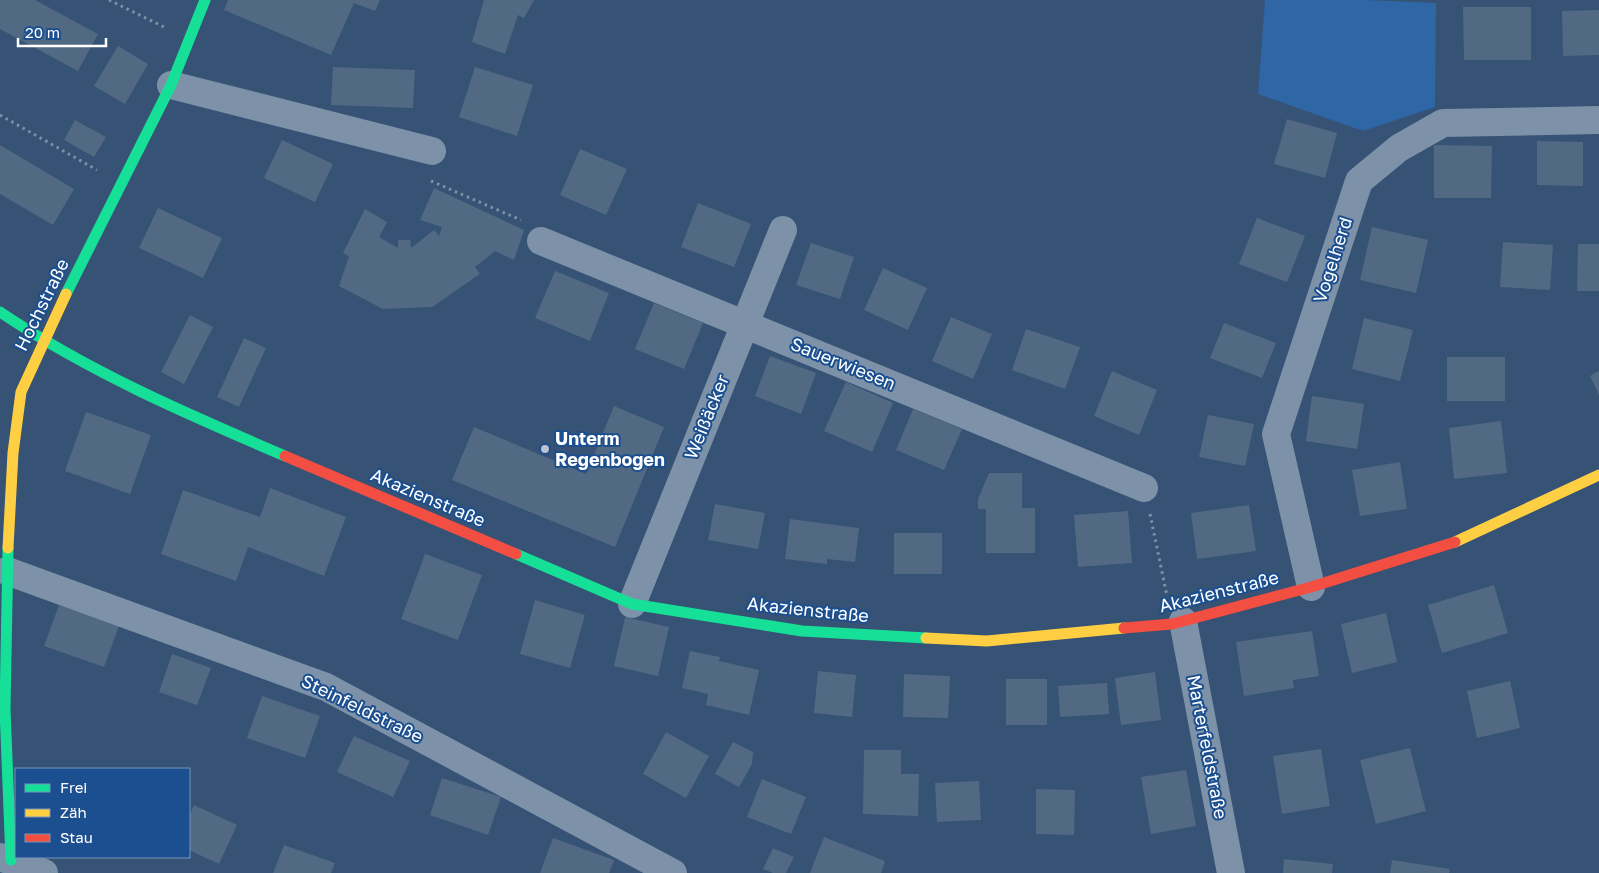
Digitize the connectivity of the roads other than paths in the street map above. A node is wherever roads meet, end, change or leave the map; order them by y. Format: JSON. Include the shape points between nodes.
{"nodes":[{"id":1,"x":205,"y":0,"type":"edge"},
{"id":2,"x":171,"y":85,"type":"junction"},
{"id":3,"x":1599,"y":120,"type":"edge"},
{"id":4,"x":432,"y":151,"type":"road end"},
{"id":5,"x":783,"y":230,"type":"dead end"},
{"id":6,"x":541,"y":241,"type":"road end"},
{"id":7,"x":0,"y":312,"type":"edge"},
{"id":8,"x":745,"y":324,"type":"junction"},
{"id":9,"x":43,"y":341,"type":"junction"},
{"id":10,"x":1599,"y":475,"type":"edge"},
{"id":11,"x":1144,"y":488,"type":"road end"},
{"id":12,"x":7,"y":571,"type":"junction"},
{"id":13,"x":1310,"y":587,"type":"junction"},
{"id":14,"x":632,"y":604,"type":"junction"},
{"id":15,"x":1178,"y":622,"type":"junction"},
{"id":16,"x":2,"y":709,"type":"edge"},
{"id":17,"x":6,"y":858,"type":"edge"},
{"id":18,"x":44,"y":873,"type":"edge"},
{"id":19,"x":673,"y":873,"type":"edge"},
{"id":20,"x":1231,"y":873,"type":"edge"}],
"edges":[{"from":1,"to":2,"type":"street","name":"Hochstraße"},
{"from":2,"to":4,"type":"street"},
{"from":2,"to":9,"type":"street","name":"Hochstraße"},
{"from":3,"to":13,"type":"street","name":"Vogelherd","via":[[1443,123],[1399,148],[1359,181],[1276,434]]},
{"from":5,"to":8,"type":"street","name":"Weißäcker"},
{"from":6,"to":8,"type":"street","name":"Sauerwiesen"},
{"from":7,"to":9,"type":"street","name":"Akazienstraße"},
{"from":8,"to":11,"type":"street","name":"Sauerwiesen"},
{"from":8,"to":14,"type":"street","name":"Weißäcker"},
{"from":9,"to":12,"type":"street","name":"Hochstraße","via":[[21,392],[13,453]]},
{"from":9,"to":14,"type":"street","name":"Akazienstraße","via":[[166,405]]},
{"from":10,"to":13,"type":"street","name":"Akazienstraße","via":[[1450,544]]},
{"from":12,"to":16,"type":"street","name":"Hochstraße"},
{"from":12,"to":19,"type":"street","name":"Steinfeldstraße","via":[[326,687]]},
{"from":13,"to":15,"type":"street","name":"Akazienstraße"},
{"from":14,"to":15,"type":"street","name":"Akazienstraße","via":[[802,630],[987,641]]},
{"from":15,"to":20,"type":"street","name":"Marterfeldstraße"},
{"from":16,"to":17,"type":"street","name":"Hochstraße"},
{"from":17,"to":18,"type":"street"}]}
